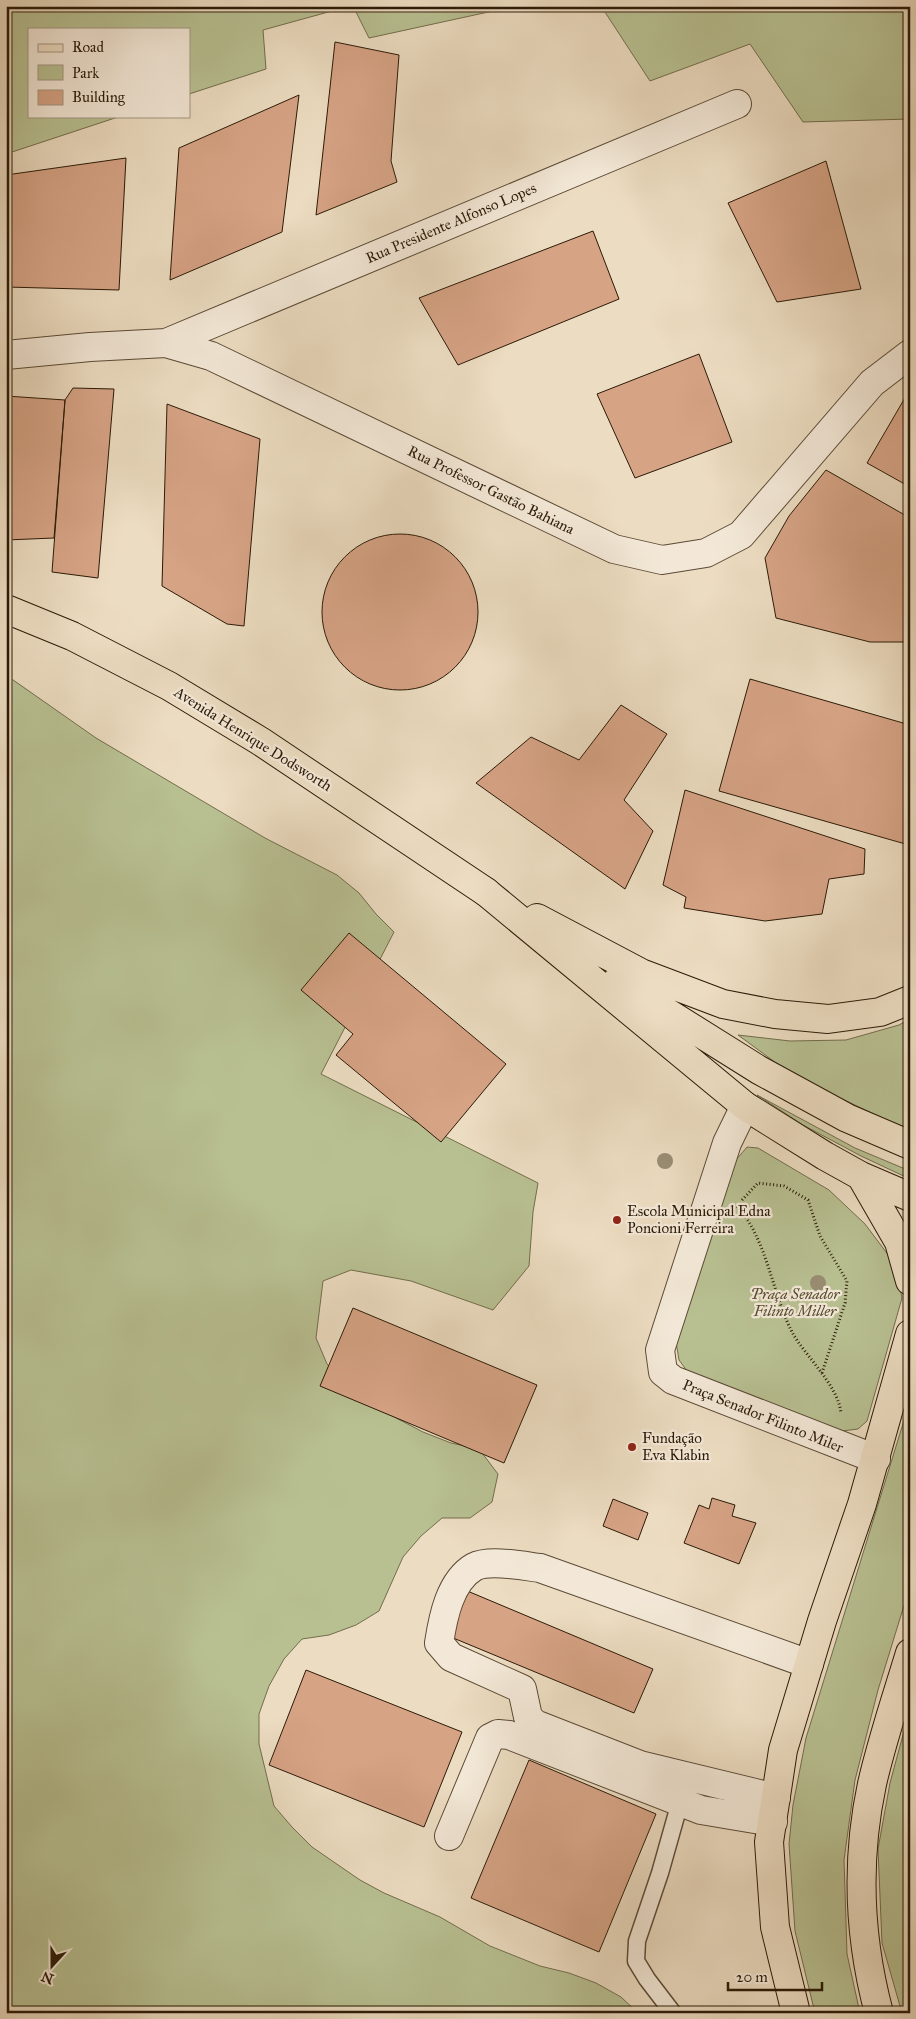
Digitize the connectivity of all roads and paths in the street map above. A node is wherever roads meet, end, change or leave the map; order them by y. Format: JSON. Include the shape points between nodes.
{"nodes":[{"id":1,"x":736,"y":104,"type":"dead end"},
{"id":2,"x":166,"y":343,"type":"junction"},
{"id":3,"x":910,"y":354,"type":"edge"},
{"id":4,"x":6,"y":355,"type":"edge"},
{"id":5,"x":6,"y":609,"type":"edge"},
{"id":6,"x":486,"y":892,"type":"junction"},
{"id":7,"x":523,"y":922,"type":"junction"},
{"id":8,"x":910,"y":1000,"type":"edge"},
{"id":9,"x":745,"y":1106,"type":"junction"},
{"id":10,"x":910,"y":1145,"type":"edge"},
{"id":11,"x":861,"y":1176,"type":"junction"},
{"id":12,"x":910,"y":1197,"type":"edge"},
{"id":13,"x":910,"y":1282,"type":"edge"},
{"id":14,"x":910,"y":1334,"type":"edge"},
{"id":15,"x":822,"y":1373,"type":"junction"},
{"id":16,"x":841,"y":1415,"type":"dead end"},
{"id":17,"x":876,"y":1459,"type":"junction"},
{"id":18,"x":910,"y":1652,"type":"edge"},
{"id":19,"x":809,"y":1664,"type":"junction"},
{"id":20,"x":680,"y":1802,"type":"junction"},
{"id":21,"x":774,"y":1810,"type":"junction"},
{"id":22,"x":449,"y":1836,"type":"dead end"},
{"id":23,"x":673,"y":2013,"type":"edge"},
{"id":24,"x":796,"y":2013,"type":"edge"},
{"id":25,"x":879,"y":2013,"type":"edge"}],
"edges":[{"from":1,"to":2,"type":"street","name":"Rua Presidente Alfonso Lopes"},
{"from":2,"to":3,"type":"street","name":"Rua Professor Gastão Bahiana","via":[[211,356],[614,548],[662,560],[706,553],[741,535],[872,383]]},
{"from":2,"to":4,"type":"street","name":"Rua Professor Gastão Bahiana"},
{"from":5,"to":6,"type":"main road","name":"Avenida Henrique Dodsworth","via":[[72,636],[169,686],[260,742]]},
{"from":6,"to":7,"type":"main road"},
{"from":6,"to":8,"type":"main road","via":[[640,973],[723,1004],[775,1014],[828,1019],[880,1012]]},
{"from":7,"to":9,"type":"main road"},
{"from":7,"to":10,"type":"main road","via":[[759,1070],[847,1118]]},
{"from":9,"to":11,"type":"main road"},
{"from":9,"to":17,"type":"street","name":"Praça Senador Filinto Miler","via":[[727,1143],[660,1350],[663,1372],[673,1380]]},
{"from":11,"to":12,"type":"main road"},
{"from":11,"to":13,"type":"main road","via":[[899,1242]]},
{"from":14,"to":17,"type":"main road"},
{"from":15,"to":15,"type":"path","via":[[792,1332],[761,1250],[744,1214],[736,1206],[758,1183],[784,1186],[808,1200],[820,1236],[847,1281],[845,1303]]},
{"from":15,"to":16,"type":"path","via":[[840,1406]]},
{"from":17,"to":19,"type":"main road"},
{"from":18,"to":25,"type":"main road","via":[[872,1783],[865,1827],[862,1928]]},
{"from":19,"to":21,"type":"main road","via":[[783,1750]]},
{"from":19,"to":21,"type":"street","via":[[540,1568],[502,1563],[475,1566],[457,1581],[442,1623],[439,1643],[451,1657],[522,1690],[528,1717],[535,1724],[640,1765]]},
{"from":20,"to":21,"type":"street","via":[[701,1810]]},
{"from":20,"to":22,"type":"street","via":[[498,1734],[490,1738]]},
{"from":20,"to":23,"type":"lane","via":[[637,1941],[636,1961]]},
{"from":21,"to":24,"type":"main road","via":[[770,1842],[774,1927]]}]}
